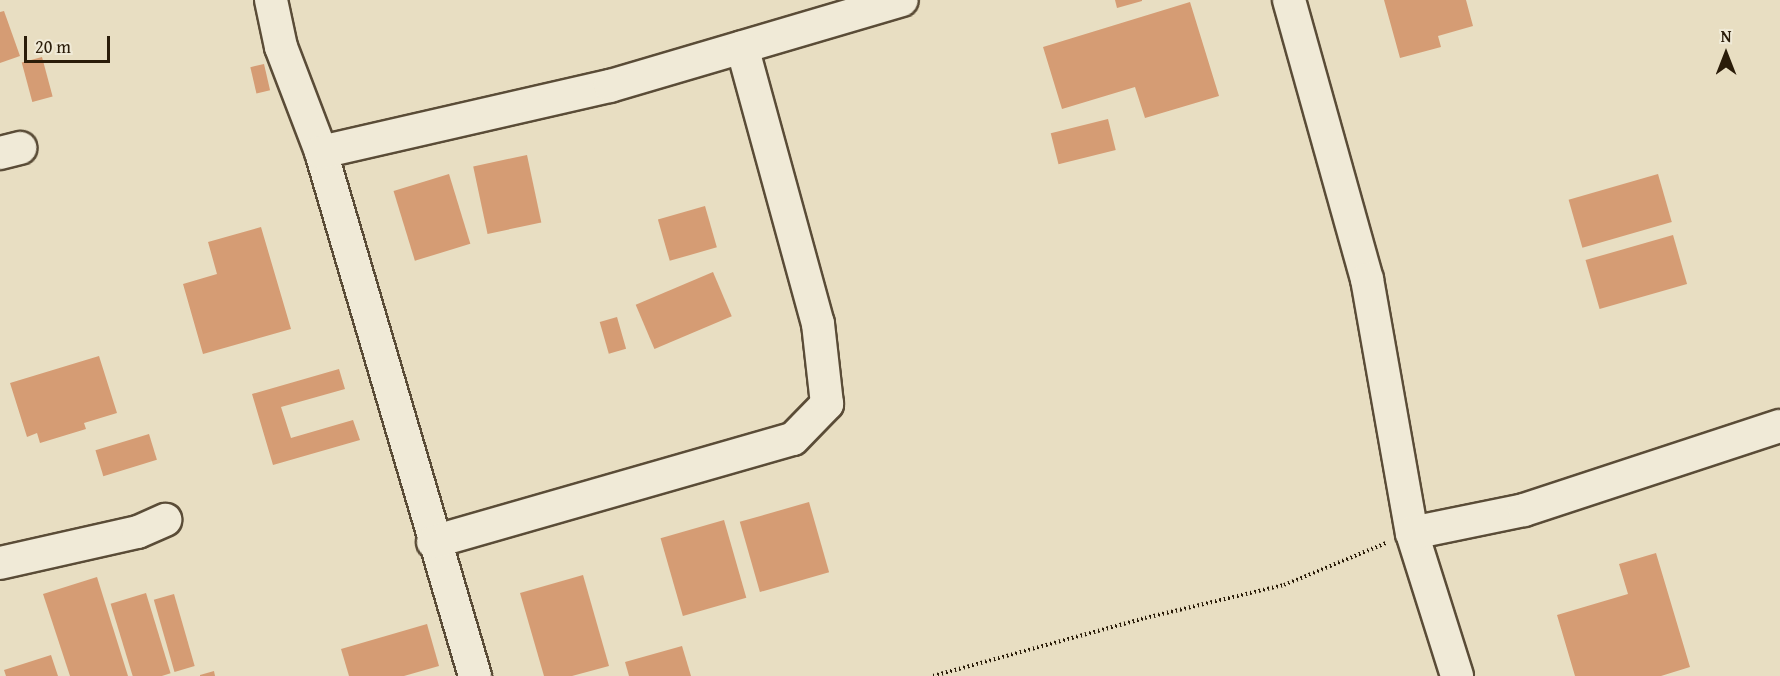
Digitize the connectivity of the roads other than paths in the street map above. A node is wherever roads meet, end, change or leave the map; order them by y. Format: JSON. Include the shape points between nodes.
{"nodes":[{"id":1,"x":270,"y":0,"type":"edge"},
{"id":2,"x":902,"y":0,"type":"edge"},
{"id":3,"x":1288,"y":0,"type":"edge"},
{"id":4,"x":742,"y":47,"type":"junction"},
{"id":5,"x":321,"y":152,"type":"junction"},
{"id":6,"x":1780,"y":426,"type":"edge"},
{"id":7,"x":165,"y":520,"type":"dead end"},
{"id":8,"x":1412,"y":532,"type":"junction"},
{"id":9,"x":433,"y":542,"type":"junction"},
{"id":10,"x":0,"y":563,"type":"edge"},
{"id":11,"x":475,"y":676,"type":"edge"},
{"id":12,"x":1457,"y":676,"type":"edge"}],
"edges":[{"from":1,"to":5,"type":"street","via":[[281,47]]},
{"from":2,"to":4,"type":"street"},
{"from":3,"to":8,"type":"street","via":[[1367,279]]},
{"from":4,"to":5,"type":"street","via":[[610,86]]},
{"from":4,"to":9,"type":"street","via":[[818,324],[826,404],[793,439]]},
{"from":5,"to":9,"type":"street"},
{"from":6,"to":8,"type":"street","via":[[1524,510]]},
{"from":7,"to":10,"type":"street","via":[[138,532]]},
{"from":8,"to":12,"type":"street"},
{"from":9,"to":11,"type":"street"}]}
